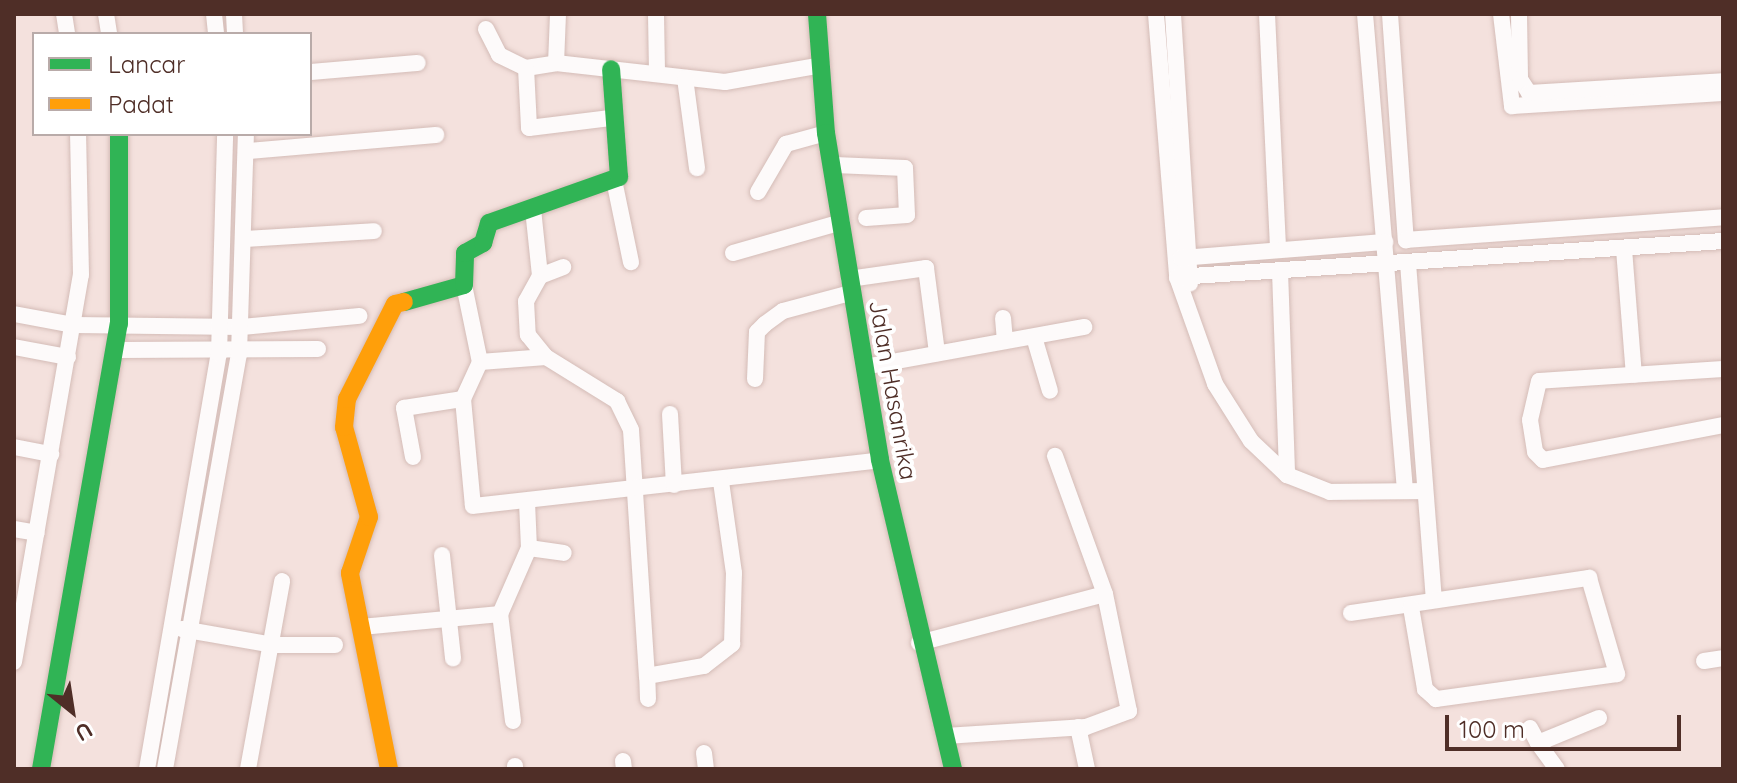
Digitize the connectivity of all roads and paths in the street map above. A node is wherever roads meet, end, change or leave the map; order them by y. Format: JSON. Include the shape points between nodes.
{"nodes":[{"id":1,"x":558,"y":14,"type":"edge"},
{"id":2,"x":656,"y":14,"type":"edge"},
{"id":3,"x":817,"y":14,"type":"edge"},
{"id":4,"x":1156,"y":14,"type":"edge"},
{"id":5,"x":1173,"y":14,"type":"edge"},
{"id":6,"x":1267,"y":14,"type":"edge"},
{"id":7,"x":1365,"y":14,"type":"edge"},
{"id":8,"x":1390,"y":14,"type":"edge"},
{"id":9,"x":1501,"y":14,"type":"edge"},
{"id":10,"x":1519,"y":14,"type":"edge"},
{"id":11,"x":486,"y":29,"type":"dead end"},
{"id":12,"x":418,"y":63,"type":"dead end"},
{"id":13,"x":556,"y":63,"type":"junction"},
{"id":14,"x":822,"y":65,"type":"junction"},
{"id":15,"x":526,"y":68,"type":"junction"},
{"id":16,"x":611,"y":69,"type":"junction"},
{"id":17,"x":312,"y":72,"type":"edge"},
{"id":18,"x":657,"y":73,"type":"junction"},
{"id":19,"x":685,"y":78,"type":"junction"},
{"id":20,"x":1723,"y":81,"type":"edge"},
{"id":21,"x":1529,"y":93,"type":"junction"},
{"id":22,"x":1723,"y":93,"type":"edge"},
{"id":23,"x":1512,"y":106,"type":"junction"},
{"id":24,"x":610,"y":118,"type":"junction"},
{"id":25,"x":826,"y":133,"type":"junction"},
{"id":26,"x":436,"y":135,"type":"dead end"},
{"id":27,"x":78,"y":136,"type":"edge"},
{"id":28,"x":119,"y":136,"type":"edge"},
{"id":29,"x":225,"y":136,"type":"edge"},
{"id":30,"x":246,"y":136,"type":"edge"},
{"id":31,"x":248,"y":151,"type":"junction"},
{"id":32,"x":835,"y":165,"type":"junction"},
{"id":33,"x":697,"y":168,"type":"dead end"},
{"id":34,"x":614,"y":180,"type":"junction"},
{"id":35,"x":758,"y":192,"type":"dead end"},
{"id":36,"x":533,"y":209,"type":"junction"},
{"id":37,"x":1723,"y":217,"type":"edge"},
{"id":38,"x":866,"y":218,"type":"dead end"},
{"id":39,"x":842,"y":222,"type":"junction"},
{"id":40,"x":374,"y":231,"type":"dead end"},
{"id":41,"x":1509,"y":232,"type":"junction"},
{"id":42,"x":245,"y":239,"type":"junction"},
{"id":43,"x":1723,"y":241,"type":"edge"},
{"id":44,"x":1385,"y":242,"type":"junction"},
{"id":45,"x":1624,"y":249,"type":"junction"},
{"id":46,"x":1278,"y":250,"type":"junction"},
{"id":47,"x":733,"y":253,"type":"dead end"},
{"id":48,"x":1512,"y":256,"type":"junction"},
{"id":49,"x":1183,"y":257,"type":"junction"},
{"id":50,"x":631,"y":262,"type":"dead end"},
{"id":51,"x":1408,"y":263,"type":"junction"},
{"id":52,"x":1386,"y":265,"type":"junction"},
{"id":53,"x":563,"y":267,"type":"dead end"},
{"id":54,"x":1280,"y":271,"type":"junction"},
{"id":55,"x":540,"y":276,"type":"junction"},
{"id":56,"x":1185,"y":276,"type":"junction"},
{"id":57,"x":464,"y":285,"type":"junction"},
{"id":58,"x":850,"y":286,"type":"junction"},
{"id":59,"x":14,"y":314,"type":"edge"},
{"id":60,"x":359,"y":316,"type":"dead end"},
{"id":61,"x":1003,"y":318,"type":"dead end"},
{"id":62,"x":112,"y":324,"type":"junction"},
{"id":63,"x":80,"y":325,"type":"junction"},
{"id":64,"x":221,"y":326,"type":"junction"},
{"id":65,"x":242,"y":327,"type":"junction"},
{"id":66,"x":1084,"y":327,"type":"dead end"},
{"id":67,"x":1034,"y":337,"type":"junction"},
{"id":68,"x":1005,"y":340,"type":"junction"},
{"id":69,"x":14,"y":347,"type":"edge"},
{"id":70,"x":318,"y":349,"type":"dead end"},
{"id":71,"x":116,"y":350,"type":"junction"},
{"id":72,"x":937,"y":353,"type":"junction"},
{"id":73,"x":219,"y":354,"type":"junction"},
{"id":74,"x":239,"y":354,"type":"junction"},
{"id":75,"x":68,"y":357,"type":"junction"},
{"id":76,"x":546,"y":357,"type":"junction"},
{"id":77,"x":480,"y":362,"type":"junction"},
{"id":78,"x":864,"y":367,"type":"junction"},
{"id":79,"x":1723,"y":369,"type":"edge"},
{"id":80,"x":1634,"y":375,"type":"junction"},
{"id":81,"x":755,"y":379,"type":"dead end"},
{"id":82,"x":1050,"y":391,"type":"dead end"},
{"id":83,"x":463,"y":399,"type":"junction"},
{"id":84,"x":670,"y":414,"type":"dead end"},
{"id":85,"x":1723,"y":425,"type":"edge"},
{"id":86,"x":14,"y":447,"type":"edge"},
{"id":87,"x":51,"y":454,"type":"junction"},
{"id":88,"x":1055,"y":456,"type":"dead end"},
{"id":89,"x":413,"y":457,"type":"dead end"},
{"id":90,"x":880,"y":460,"type":"junction"},
{"id":91,"x":1287,"y":475,"type":"junction"},
{"id":92,"x":721,"y":482,"type":"junction"},
{"id":93,"x":674,"y":485,"type":"junction"},
{"id":94,"x":637,"y":490,"type":"junction"},
{"id":95,"x":1413,"y":491,"type":"junction"},
{"id":96,"x":527,"y":502,"type":"junction"},
{"id":97,"x":14,"y":529,"type":"edge"},
{"id":98,"x":37,"y":533,"type":"junction"},
{"id":99,"x":529,"y":548,"type":"junction"},
{"id":100,"x":564,"y":553,"type":"dead end"},
{"id":101,"x":442,"y":555,"type":"dead end"},
{"id":102,"x":282,"y":581,"type":"dead end"},
{"id":103,"x":1105,"y":594,"type":"junction"},
{"id":104,"x":1434,"y":600,"type":"junction"},
{"id":105,"x":1411,"y":607,"type":"junction"},
{"id":106,"x":1351,"y":613,"type":"dead end"},
{"id":107,"x":447,"y":614,"type":"junction"},
{"id":108,"x":500,"y":614,"type":"junction"},
{"id":109,"x":361,"y":627,"type":"junction"},
{"id":110,"x":171,"y":628,"type":"junction"},
{"id":111,"x":192,"y":629,"type":"junction"},
{"id":112,"x":919,"y":643,"type":"junction"},
{"id":113,"x":273,"y":645,"type":"junction"},
{"id":114,"x":335,"y":645,"type":"dead end"},
{"id":115,"x":15,"y":655,"type":"edge"},
{"id":116,"x":453,"y":658,"type":"dead end"},
{"id":117,"x":1723,"y":658,"type":"edge"},
{"id":118,"x":1704,"y":661,"type":"dead end"},
{"id":119,"x":647,"y":676,"type":"junction"},
{"id":120,"x":648,"y":699,"type":"dead end"},
{"id":121,"x":1599,"y":718,"type":"dead end"},
{"id":122,"x":513,"y":721,"type":"dead end"},
{"id":123,"x":1078,"y":727,"type":"junction"},
{"id":124,"x":945,"y":736,"type":"junction"},
{"id":125,"x":1549,"y":767,"type":"edge"},
{"id":126,"x":41,"y":769,"type":"edge"},
{"id":127,"x":147,"y":769,"type":"edge"},
{"id":128,"x":165,"y":769,"type":"edge"},
{"id":129,"x":248,"y":769,"type":"edge"},
{"id":130,"x":389,"y":769,"type":"edge"},
{"id":131,"x":953,"y":769,"type":"edge"},
{"id":132,"x":1087,"y":769,"type":"edge"}],
"edges":[{"from":1,"to":13,"type":"street"},
{"from":2,"to":18,"type":"street"},
{"from":3,"to":14,"type":"street","name":"Jalan Hasanrika"},
{"from":4,"to":49,"type":"street"},
{"from":5,"to":49,"type":"street"},
{"from":6,"to":46,"type":"street"},
{"from":7,"to":44,"type":"street"},
{"from":8,"to":41,"type":"street","via":[[1406,240]]},
{"from":9,"to":23,"type":"street"},
{"from":10,"to":21,"type":"street","via":[[1520,79]]},
{"from":11,"to":15,"type":"street","via":[[499,55]]},
{"from":12,"to":17,"type":"street"},
{"from":13,"to":15,"type":"street"},
{"from":13,"to":16,"type":"street"},
{"from":14,"to":19,"type":"street","via":[[725,82]]},
{"from":14,"to":25,"type":"street","name":"Jalan Hasanrika"},
{"from":15,"to":24,"type":"street","via":[[529,128]]},
{"from":16,"to":18,"type":"street"},
{"from":16,"to":24,"type":"street"},
{"from":18,"to":19,"type":"street"},
{"from":19,"to":33,"type":"street"},
{"from":20,"to":21,"type":"street"},
{"from":21,"to":23,"type":"street"},
{"from":22,"to":23,"type":"street"},
{"from":24,"to":34,"type":"street"},
{"from":25,"to":32,"type":"street","name":"Jalan Hasanrika"},
{"from":25,"to":35,"type":"street","via":[[786,144]]},
{"from":26,"to":31,"type":"street"},
{"from":27,"to":63,"type":"street"},
{"from":28,"to":62,"type":"street"},
{"from":29,"to":64,"type":"street"},
{"from":30,"to":31,"type":"street"},
{"from":31,"to":42,"type":"street"},
{"from":32,"to":38,"type":"street","via":[[905,168],[907,215]]},
{"from":32,"to":39,"type":"street","name":"Jalan Hasanrika"},
{"from":34,"to":36,"type":"street"},
{"from":34,"to":50,"type":"street"},
{"from":36,"to":55,"type":"street"},
{"from":36,"to":57,"type":"street","via":[[489,223],[483,243],[465,253]]},
{"from":37,"to":41,"type":"street"},
{"from":39,"to":47,"type":"street"},
{"from":39,"to":58,"type":"street","name":"Jalan Hasanrika"},
{"from":40,"to":42,"type":"street"},
{"from":41,"to":48,"type":"street"},
{"from":42,"to":65,"type":"street"},
{"from":43,"to":45,"type":"street"},
{"from":44,"to":46,"type":"street"},
{"from":44,"to":52,"type":"street"},
{"from":45,"to":48,"type":"street"},
{"from":45,"to":80,"type":"street"},
{"from":46,"to":49,"type":"street"},
{"from":48,"to":51,"type":"street"},
{"from":49,"to":56,"type":"street"},
{"from":51,"to":52,"type":"street"},
{"from":51,"to":95,"type":"street"},
{"from":52,"to":54,"type":"street"},
{"from":52,"to":95,"type":"street"},
{"from":53,"to":55,"type":"street"},
{"from":54,"to":56,"type":"street"},
{"from":54,"to":91,"type":"street"},
{"from":55,"to":76,"type":"street","via":[[523,319]]},
{"from":56,"to":91,"type":"street","via":[[1186,298],[1215,384],[1251,441]]},
{"from":57,"to":77,"type":"street"},
{"from":57,"to":109,"type":"street","via":[[399,300],[347,399],[344,427],[369,517],[350,573]]},
{"from":58,"to":72,"type":"street","via":[[926,268]]},
{"from":58,"to":78,"type":"street","name":"Jalan Hasanrika"},
{"from":58,"to":81,"type":"street","via":[[783,311],[765,324]]},
{"from":59,"to":63,"type":"street"},
{"from":60,"to":65,"type":"street"},
{"from":61,"to":68,"type":"street"},
{"from":62,"to":63,"type":"street"},
{"from":62,"to":64,"type":"street"},
{"from":62,"to":71,"type":"street"},
{"from":63,"to":75,"type":"street"},
{"from":64,"to":65,"type":"street"},
{"from":64,"to":73,"type":"street"},
{"from":65,"to":74,"type":"street"},
{"from":66,"to":67,"type":"street"},
{"from":67,"to":68,"type":"street"},
{"from":67,"to":82,"type":"street"},
{"from":68,"to":72,"type":"street"},
{"from":69,"to":75,"type":"street"},
{"from":70,"to":74,"type":"street"},
{"from":71,"to":73,"type":"street"},
{"from":71,"to":126,"type":"street"},
{"from":72,"to":78,"type":"street"},
{"from":73,"to":74,"type":"street"},
{"from":73,"to":110,"type":"street"},
{"from":74,"to":111,"type":"street"},
{"from":75,"to":87,"type":"street"},
{"from":76,"to":77,"type":"street"},
{"from":76,"to":94,"type":"street","via":[[583,375],[626,413]]},
{"from":77,"to":83,"type":"street"},
{"from":78,"to":90,"type":"street","name":"Jalan Hasanrika"},
{"from":79,"to":80,"type":"street"},
{"from":80,"to":85,"type":"street","via":[[1535,383],[1530,420],[1538,458]]},
{"from":83,"to":89,"type":"street","via":[[404,408]]},
{"from":83,"to":96,"type":"street","via":[[470,504]]},
{"from":84,"to":93,"type":"street"},
{"from":86,"to":87,"type":"street"},
{"from":87,"to":98,"type":"street"},
{"from":88,"to":103,"type":"street"},
{"from":90,"to":92,"type":"street"},
{"from":90,"to":112,"type":"street","name":"Jalan Hasanrika"},
{"from":91,"to":95,"type":"street","via":[[1330,492]]},
{"from":92,"to":93,"type":"street"},
{"from":92,"to":119,"type":"street","via":[[734,573],[732,644],[704,666]]},
{"from":93,"to":94,"type":"street"},
{"from":94,"to":96,"type":"street"},
{"from":94,"to":119,"type":"street"},
{"from":95,"to":104,"type":"street"},
{"from":96,"to":99,"type":"street"},
{"from":97,"to":98,"type":"street"},
{"from":98,"to":115,"type":"street"},
{"from":99,"to":100,"type":"street"},
{"from":99,"to":108,"type":"street"},
{"from":101,"to":107,"type":"street"},
{"from":102,"to":113,"type":"street"},
{"from":103,"to":112,"type":"street"},
{"from":103,"to":123,"type":"street","via":[[1129,711]]},
{"from":104,"to":105,"type":"street"},
{"from":104,"to":105,"type":"street","via":[[1594,580],[1617,674],[1436,699],[1425,689]]},
{"from":105,"to":106,"type":"street"},
{"from":107,"to":108,"type":"street"},
{"from":107,"to":109,"type":"street"},
{"from":107,"to":116,"type":"street"},
{"from":108,"to":122,"type":"street"},
{"from":109,"to":130,"type":"street"},
{"from":110,"to":111,"type":"street"},
{"from":110,"to":127,"type":"street"},
{"from":111,"to":113,"type":"street"},
{"from":111,"to":128,"type":"street"},
{"from":112,"to":124,"type":"street","name":"Jalan Hasanrika"},
{"from":113,"to":114,"type":"street"},
{"from":113,"to":129,"type":"street"},
{"from":117,"to":118,"type":"street"},
{"from":119,"to":120,"type":"street"},
{"from":121,"to":125,"type":"street","via":[[1534,735]]},
{"from":123,"to":124,"type":"street"},
{"from":123,"to":132,"type":"street"},
{"from":124,"to":131,"type":"street","name":"Jalan Hasanrika"}]}
